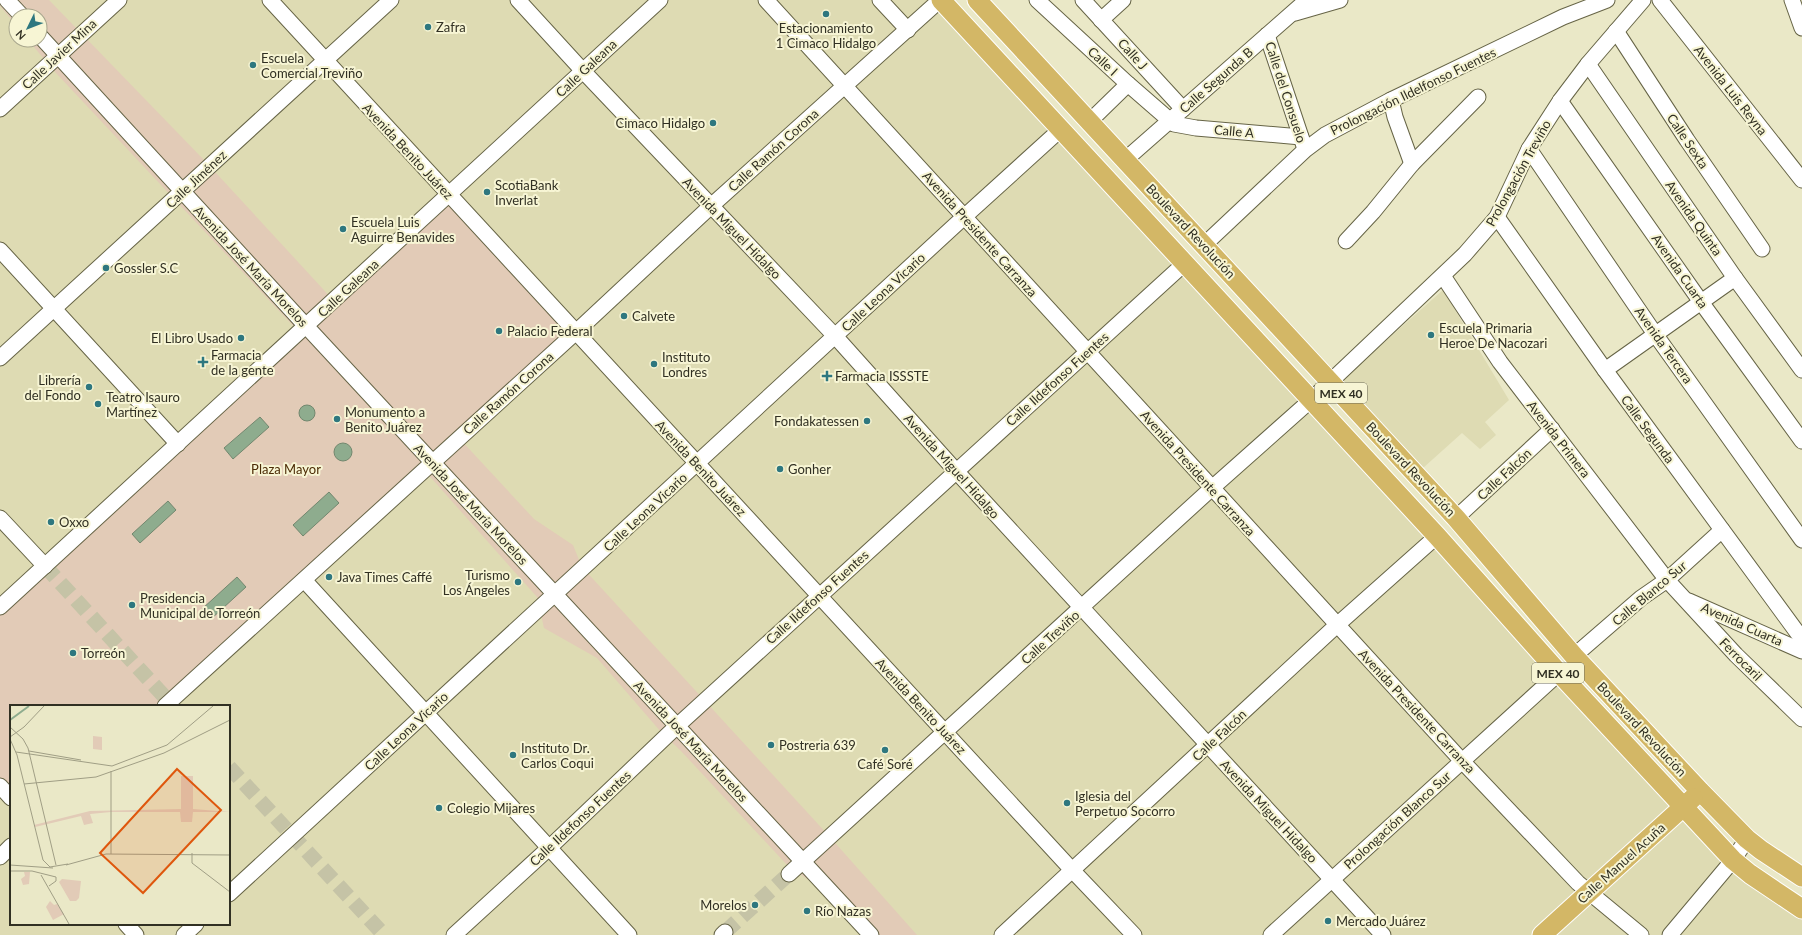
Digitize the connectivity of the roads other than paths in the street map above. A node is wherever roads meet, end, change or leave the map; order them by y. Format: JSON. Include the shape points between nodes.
{"nodes":[{"id":1,"x":7,"y":0,"type":"edge"},
{"id":2,"x":119,"y":0,"type":"edge"},
{"id":3,"x":270,"y":0,"type":"edge"},
{"id":4,"x":391,"y":0,"type":"edge"},
{"id":5,"x":518,"y":0,"type":"edge"},
{"id":6,"x":660,"y":0,"type":"edge"},
{"id":7,"x":766,"y":0,"type":"edge"},
{"id":8,"x":880,"y":0,"type":"edge"},
{"id":9,"x":941,"y":0,"type":"edge"},
{"id":10,"x":977,"y":0,"type":"edge"},
{"id":11,"x":1037,"y":0,"type":"edge"},
{"id":12,"x":1083,"y":0,"type":"edge"},
{"id":13,"x":1123,"y":0,"type":"edge"},
{"id":14,"x":1307,"y":0,"type":"edge"},
{"id":15,"x":1340,"y":0,"type":"edge"},
{"id":16,"x":1607,"y":0,"type":"edge"},
{"id":17,"x":1643,"y":0,"type":"edge"},
{"id":18,"x":1660,"y":0,"type":"edge"},
{"id":19,"x":1792,"y":0,"type":"edge"},
{"id":20,"x":14,"y":8,"type":"edge"},
{"id":21,"x":1289,"y":15,"type":"junction"},
{"id":22,"x":1101,"y":20,"type":"junction"},
{"id":23,"x":1802,"y":28,"type":"edge"},
{"id":24,"x":908,"y":30,"type":"junction"},
{"id":25,"x":1616,"y":31,"type":"junction"},
{"id":26,"x":1267,"y":34,"type":"junction"},
{"id":27,"x":48,"y":45,"type":"edge"},
{"id":28,"x":58,"y":56,"type":"junction"},
{"id":29,"x":325,"y":60,"type":"junction"},
{"id":30,"x":1588,"y":64,"type":"junction"},
{"id":31,"x":583,"y":71,"type":"junction"},
{"id":32,"x":1128,"y":84,"type":"junction"},
{"id":33,"x":844,"y":86,"type":"junction"},
{"id":34,"x":1478,"y":97,"type":"dead end"},
{"id":35,"x":1390,"y":100,"type":"junction"},
{"id":36,"x":1560,"y":101,"type":"junction"},
{"id":37,"x":0,"y":109,"type":"edge"},
{"id":38,"x":1182,"y":109,"type":"junction"},
{"id":39,"x":1170,"y":120,"type":"junction"},
{"id":40,"x":1089,"y":122,"type":"junction"},
{"id":41,"x":1061,"y":129,"type":"junction"},
{"id":42,"x":1303,"y":144,"type":"junction"},
{"id":43,"x":1529,"y":149,"type":"junction"},
{"id":44,"x":1124,"y":160,"type":"junction"},
{"id":45,"x":1412,"y":164,"type":"junction"},
{"id":46,"x":1802,"y":180,"type":"edge"},
{"id":47,"x":183,"y":191,"type":"junction"},
{"id":48,"x":448,"y":195,"type":"junction"},
{"id":49,"x":711,"y":206,"type":"junction"},
{"id":50,"x":964,"y":216,"type":"junction"},
{"id":51,"x":1497,"y":217,"type":"junction"},
{"id":52,"x":1346,"y":241,"type":"dead end"},
{"id":53,"x":1204,"y":245,"type":"junction"},
{"id":54,"x":1762,"y":249,"type":"dead end"},
{"id":55,"x":0,"y":250,"type":"edge"},
{"id":56,"x":1184,"y":263,"type":"junction"},
{"id":57,"x":1443,"y":276,"type":"junction"},
{"id":58,"x":1735,"y":278,"type":"junction"},
{"id":59,"x":1701,"y":302,"type":"junction"},
{"id":60,"x":54,"y":309,"type":"junction"},
{"id":61,"x":306,"y":326,"type":"junction"},
{"id":62,"x":576,"y":332,"type":"junction"},
{"id":63,"x":1656,"y":334,"type":"junction"},
{"id":64,"x":836,"y":336,"type":"junction"},
{"id":65,"x":1087,"y":351,"type":"junction"},
{"id":66,"x":0,"y":358,"type":"edge"},
{"id":67,"x":1605,"y":370,"type":"junction"},
{"id":68,"x":1802,"y":370,"type":"edge"},
{"id":69,"x":1330,"y":382,"type":"junction"},
{"id":70,"x":1311,"y":400,"type":"junction"},
{"id":71,"x":1552,"y":430,"type":"junction"},
{"id":72,"x":1802,"y":440,"type":"edge"},
{"id":73,"x":178,"y":444,"type":"junction"},
{"id":74,"x":432,"y":462,"type":"junction"},
{"id":75,"x":697,"y":464,"type":"junction"},
{"id":76,"x":956,"y":471,"type":"junction"},
{"id":77,"x":1212,"y":488,"type":"junction"},
{"id":78,"x":0,"y":518,"type":"edge"},
{"id":79,"x":1456,"y":518,"type":"junction"},
{"id":80,"x":1722,"y":530,"type":"junction"},
{"id":81,"x":1437,"y":536,"type":"junction"},
{"id":82,"x":1802,"y":540,"type":"edge"},
{"id":83,"x":44,"y":566,"type":"junction"},
{"id":84,"x":304,"y":580,"type":"junction"},
{"id":85,"x":1667,"y":580,"type":"junction"},
{"id":86,"x":555,"y":594,"type":"junction"},
{"id":87,"x":819,"y":596,"type":"junction"},
{"id":88,"x":1682,"y":598,"type":"junction"},
{"id":89,"x":0,"y":607,"type":"edge"},
{"id":90,"x":1082,"y":608,"type":"junction"},
{"id":91,"x":1738,"y":623,"type":"junction"},
{"id":92,"x":1337,"y":625,"type":"junction"},
{"id":93,"x":1719,"y":638,"type":"junction"},
{"id":94,"x":1802,"y":639,"type":"edge"},
{"id":95,"x":1802,"y":651,"type":"edge"},
{"id":96,"x":1574,"y":656,"type":"junction"},
{"id":97,"x":1559,"y":673,"type":"junction"},
{"id":98,"x":166,"y":705,"type":"edge"},
{"id":99,"x":426,"y":713,"type":"junction"},
{"id":100,"x":1802,"y":719,"type":"edge"},
{"id":101,"x":677,"y":726,"type":"junction"},
{"id":102,"x":945,"y":732,"type":"junction"},
{"id":103,"x":1208,"y":745,"type":"junction"},
{"id":104,"x":1462,"y":761,"type":"junction"},
{"id":105,"x":0,"y":786,"type":"edge"},
{"id":106,"x":1700,"y":791,"type":"junction"},
{"id":107,"x":10,"y":797,"type":"edge"},
{"id":108,"x":1683,"y":806,"type":"junction"},
{"id":109,"x":1747,"y":839,"type":"junction"},
{"id":110,"x":10,"y":847,"type":"edge"},
{"id":111,"x":549,"y":848,"type":"junction"},
{"id":112,"x":0,"y":857,"type":"edge"},
{"id":113,"x":1734,"y":860,"type":"junction"},
{"id":114,"x":803,"y":862,"type":"junction"},
{"id":115,"x":1072,"y":870,"type":"junction"},
{"id":116,"x":1801,"y":873,"type":"edge"},
{"id":117,"x":789,"y":874,"type":"tunnel mouth"},
{"id":118,"x":1332,"y":879,"type":"junction"},
{"id":119,"x":1589,"y":892,"type":"junction"},
{"id":120,"x":230,"y":893,"type":"edge"},
{"id":121,"x":1802,"y":909,"type":"edge"},
{"id":122,"x":127,"y":925,"type":"edge"},
{"id":123,"x":195,"y":925,"type":"edge"},
{"id":124,"x":136,"y":935,"type":"edge"},
{"id":125,"x":184,"y":935,"type":"edge"},
{"id":126,"x":454,"y":935,"type":"edge"},
{"id":127,"x":629,"y":935,"type":"edge"},
{"id":128,"x":871,"y":935,"type":"edge"},
{"id":129,"x":1002,"y":935,"type":"edge"},
{"id":130,"x":1134,"y":935,"type":"edge"},
{"id":131,"x":1271,"y":935,"type":"edge"},
{"id":132,"x":1383,"y":935,"type":"edge"},
{"id":133,"x":1542,"y":935,"type":"edge"},
{"id":134,"x":1640,"y":935,"type":"edge"},
{"id":135,"x":1670,"y":935,"type":"edge"}],
"edges":[{"from":1,"to":20,"type":"street"},
{"from":2,"to":28,"type":"street","name":"Calle Javier Mina"},
{"from":3,"to":29,"type":"street","name":"Avenida Benito Juárez"},
{"from":4,"to":29,"type":"street","name":"Calle Jiménez"},
{"from":5,"to":31,"type":"street","name":"Avenida Miguel Hidalgo"},
{"from":6,"to":31,"type":"street","name":"Calle Galeana"},
{"from":7,"to":33,"type":"street","name":"Avenida Presidente Carranza"},
{"from":8,"to":24,"type":"street"},
{"from":9,"to":24,"type":"street","name":"Calle Ramón Corona"},
{"from":9,"to":41,"type":"main road","number":"MEX 40"},
{"from":10,"to":40,"type":"main road","name":"Boulevard Revolución","number":"MEX 40"},
{"from":11,"to":32,"type":"street","name":"Calle I"},
{"from":12,"to":22,"type":"street","name":"Calle J"},
{"from":13,"to":22,"type":"street"},
{"from":14,"to":21,"type":"street","name":"Calle Segunda B"},
{"from":15,"to":21,"type":"street"},
{"from":16,"to":35,"type":"street","name":"Prolongación Ildelfonso Fuentes","via":[[1563,17]]},
{"from":17,"to":25,"type":"street","name":"Prolongación Treviño"},
{"from":18,"to":46,"type":"street","name":"Avenida Luis Reyna"},
{"from":19,"to":23,"type":"street"},
{"from":21,"to":26,"type":"street","name":"Calle Segunda B"},
{"from":22,"to":38,"type":"street","name":"Calle J"},
{"from":24,"to":33,"type":"street","name":"Calle Ramón Corona"},
{"from":25,"to":30,"type":"street","name":"Prolongación Treviño"},
{"from":25,"to":54,"type":"street","name":"Calle Sexta"},
{"from":26,"to":38,"type":"street","name":"Calle Segunda B"},
{"from":26,"to":42,"type":"street","name":"Calle del Consuelo"},
{"from":27,"to":28,"type":"street","name":"Avenida José María Morelos"},
{"from":28,"to":37,"type":"street","name":"Calle Javier Mina"},
{"from":28,"to":47,"type":"street","name":"Avenida José María Morelos"},
{"from":29,"to":47,"type":"street","name":"Calle Jiménez"},
{"from":29,"to":48,"type":"street","name":"Avenida Benito Juárez"},
{"from":30,"to":36,"type":"street","name":"Prolongación Treviño"},
{"from":30,"to":58,"type":"street","name":"Avenida Quinta"},
{"from":31,"to":48,"type":"street","name":"Calle Galeana"},
{"from":31,"to":49,"type":"street","name":"Avenida Miguel Hidalgo"},
{"from":32,"to":39,"type":"street","name":"Calle I"},
{"from":32,"to":40,"type":"street"},
{"from":33,"to":49,"type":"street","name":"Calle Ramón Corona"},
{"from":33,"to":50,"type":"street","name":"Avenida Presidente Carranza"},
{"from":34,"to":45,"type":"street"},
{"from":35,"to":42,"type":"street","name":"Prolongación Ildelfonso Fuentes"},
{"from":35,"to":45,"type":"street"},
{"from":36,"to":43,"type":"street","name":"Prolongación Treviño"},
{"from":36,"to":59,"type":"street","name":"Avenida Cuarta"},
{"from":38,"to":39,"type":"street","name":"Calle Segunda B"},
{"from":39,"to":42,"type":"street","name":"Calle A","via":[[1174,124],[1196,128]]},
{"from":39,"to":44,"type":"street","name":"Calle Segunda B"},
{"from":40,"to":44,"type":"main road","name":"Boulevard Revolución","number":"MEX 40"},
{"from":41,"to":50,"type":"street","name":"Calle Leona Vicario"},
{"from":41,"to":56,"type":"main road","number":"MEX 40"},
{"from":42,"to":53,"type":"street","name":"Prolongación Ildelfonso Fuentes"},
{"from":43,"to":51,"type":"street","name":"Prolongación Treviño"},
{"from":43,"to":63,"type":"street","name":"Avenida Tercera"},
{"from":44,"to":53,"type":"main road","name":"Boulevard Revolución","number":"MEX 40"},
{"from":45,"to":52,"type":"street"},
{"from":47,"to":60,"type":"street","name":"Calle Jiménez"},
{"from":47,"to":61,"type":"street","name":"Avenida José María Morelos"},
{"from":48,"to":61,"type":"street","name":"Calle Galeana"},
{"from":48,"to":62,"type":"street","name":"Avenida Benito Juárez"},
{"from":49,"to":62,"type":"street","name":"Calle Ramón Corona"},
{"from":49,"to":64,"type":"street","name":"Avenida Miguel Hidalgo"},
{"from":50,"to":64,"type":"street","name":"Calle Leona Vicario"},
{"from":50,"to":65,"type":"street","name":"Avenida Presidente Carranza"},
{"from":51,"to":57,"type":"street","name":"Prolongación Treviño"},
{"from":51,"to":67,"type":"street","name":"Calle Segunda"},
{"from":53,"to":69,"type":"main road","name":"Boulevard Revolución","number":"MEX 40"},
{"from":55,"to":60,"type":"street"},
{"from":56,"to":65,"type":"street","name":"Calle Ildefonso Fuentes"},
{"from":56,"to":70,"type":"main road","number":"MEX 40"},
{"from":57,"to":69,"type":"street","name":"Prolongación Treviño"},
{"from":57,"to":71,"type":"street","name":"Avenida Primera","via":[[1500,362]]},
{"from":58,"to":59,"type":"street"},
{"from":58,"to":68,"type":"street","name":"Avenida Quinta"},
{"from":59,"to":63,"type":"street"},
{"from":59,"to":72,"type":"street","name":"Avenida Cuarta"},
{"from":60,"to":66,"type":"street","name":"Calle Jiménez"},
{"from":60,"to":73,"type":"street"},
{"from":61,"to":73,"type":"street","name":"Calle Galeana"},
{"from":61,"to":74,"type":"street","name":"Avenida José María Morelos"},
{"from":62,"to":74,"type":"street","name":"Calle Ramón Corona"},
{"from":62,"to":75,"type":"street","name":"Avenida Benito Juárez"},
{"from":63,"to":67,"type":"street"},
{"from":63,"to":82,"type":"street","name":"Avenida Tercera"},
{"from":64,"to":75,"type":"street","name":"Calle Leona Vicario"},
{"from":64,"to":76,"type":"street","name":"Avenida Miguel Hidalgo"},
{"from":65,"to":76,"type":"street","name":"Calle Ildefonso Fuentes"},
{"from":65,"to":77,"type":"street","name":"Avenida Presidente Carranza"},
{"from":67,"to":80,"type":"street","name":"Calle Segunda"},
{"from":69,"to":70,"type":"street","name":"Prolongación Treviño"},
{"from":69,"to":79,"type":"main road","name":"Boulevard Revolución","number":"MEX 40"},
{"from":70,"to":77,"type":"street","name":"Calle Treviño"},
{"from":70,"to":81,"type":"main road","number":"MEX 40"},
{"from":71,"to":79,"type":"street","name":"Calle Falcón"},
{"from":71,"to":85,"type":"street","name":"Avenida Primera"},
{"from":73,"to":83,"type":"street","name":"Calle Galeana"},
{"from":74,"to":84,"type":"street","name":"Calle Ramón Corona"},
{"from":74,"to":86,"type":"street","name":"Avenida José María Morelos"},
{"from":75,"to":86,"type":"street","name":"Calle Leona Vicario"},
{"from":75,"to":87,"type":"street","name":"Avenida Benito Juárez"},
{"from":76,"to":87,"type":"street","name":"Calle Ildefonso Fuentes"},
{"from":76,"to":90,"type":"street","name":"Avenida Miguel Hidalgo"},
{"from":77,"to":90,"type":"street","name":"Calle Treviño"},
{"from":77,"to":92,"type":"street","name":"Avenida Presidente Carranza"},
{"from":78,"to":83,"type":"street"},
{"from":79,"to":96,"type":"main road","name":"Boulevard Revolución","number":"MEX 40"},
{"from":80,"to":85,"type":"street","name":"Calle Blanco Sur"},
{"from":80,"to":94,"type":"street","name":"Calle Segunda"},
{"from":81,"to":92,"type":"street","name":"Calle Falcón"},
{"from":81,"to":97,"type":"main road","number":"MEX 40"},
{"from":83,"to":89,"type":"street","name":"Calle Galeana"},
{"from":84,"to":98,"type":"street","name":"Calle Ramón Corona"},
{"from":84,"to":99,"type":"street"},
{"from":85,"to":88,"type":"street","name":"Avenida Primera"},
{"from":85,"to":96,"type":"street","name":"Calle Blanco Sur","via":[[1641,598]]},
{"from":86,"to":99,"type":"street","name":"Calle Leona Vicario"},
{"from":86,"to":101,"type":"street","name":"Avenida José María Morelos"},
{"from":87,"to":101,"type":"street","name":"Calle Ildefonso Fuentes"},
{"from":87,"to":102,"type":"street","name":"Avenida Benito Juárez"},
{"from":88,"to":91,"type":"street","name":"Avenida Cuarta"},
{"from":88,"to":93,"type":"street","name":"Ferrocaril"},
{"from":90,"to":102,"type":"street","name":"Calle Treviño"},
{"from":90,"to":103,"type":"street","name":"Avenida Miguel Hidalgo"},
{"from":91,"to":93,"type":"street"},
{"from":91,"to":95,"type":"street","name":"Avenida Cuarta"},
{"from":92,"to":103,"type":"street","name":"Calle Falcón"},
{"from":92,"to":104,"type":"street","name":"Avenida Presidente Carranza"},
{"from":93,"to":100,"type":"street","name":"Ferrocaril"},
{"from":96,"to":106,"type":"main road","name":"Boulevard Revolución","number":"MEX 40"},
{"from":97,"to":104,"type":"street","name":"Prolongación Blanco Sur"},
{"from":97,"to":108,"type":"main road","number":"MEX 40"},
{"from":99,"to":111,"type":"street"},
{"from":99,"to":120,"type":"street","name":"Calle Leona Vicario"},
{"from":101,"to":111,"type":"street","name":"Calle Ildefonso Fuentes"},
{"from":101,"to":114,"type":"street","name":"Avenida José María Morelos"},
{"from":102,"to":114,"type":"street","name":"Calle Treviño"},
{"from":102,"to":115,"type":"street","name":"Avenida Benito Juárez"},
{"from":103,"to":115,"type":"street","name":"Calle Falcón"},
{"from":103,"to":118,"type":"street","name":"Avenida Miguel Hidalgo"},
{"from":104,"to":118,"type":"street","name":"Prolongación Blanco Sur"},
{"from":104,"to":119,"type":"street","name":"Avenida Presidente Carranza"},
{"from":105,"to":107,"type":"street"},
{"from":106,"to":108,"type":"main road","name":"Calle Manuel Acuña"},
{"from":106,"to":109,"type":"main road","name":"Boulevard Revolución","number":"MEX 40"},
{"from":108,"to":113,"type":"main road","number":"MEX 40"},
{"from":108,"to":119,"type":"main road","name":"Calle Manuel Acuña"},
{"from":109,"to":113,"type":"street"},
{"from":109,"to":116,"type":"main road","name":"Boulevard Revolución","number":"MEX 40"},
{"from":110,"to":112,"type":"street"},
{"from":111,"to":126,"type":"street","name":"Calle Ildefonso Fuentes"},
{"from":111,"to":127,"type":"street"},
{"from":113,"to":121,"type":"main road","number":"MEX 40","via":[[1750,874]]},
{"from":113,"to":135,"type":"street"},
{"from":114,"to":117,"type":"street","name":"Calle Treviño"},
{"from":114,"to":128,"type":"street","name":"Avenida José María Morelos"},
{"from":115,"to":129,"type":"street","name":"Calle Falcón"},
{"from":115,"to":130,"type":"street","name":"Avenida Benito Juárez"},
{"from":118,"to":131,"type":"street","name":"Prolongación Blanco Sur"},
{"from":118,"to":132,"type":"street","name":"Avenida Miguel Hidalgo"},
{"from":119,"to":133,"type":"main road","name":"Calle Manuel Acuña"},
{"from":119,"to":134,"type":"street","name":"Avenida Presidente Carranza"},
{"from":122,"to":124,"type":"street"},
{"from":123,"to":125,"type":"street"}]}
